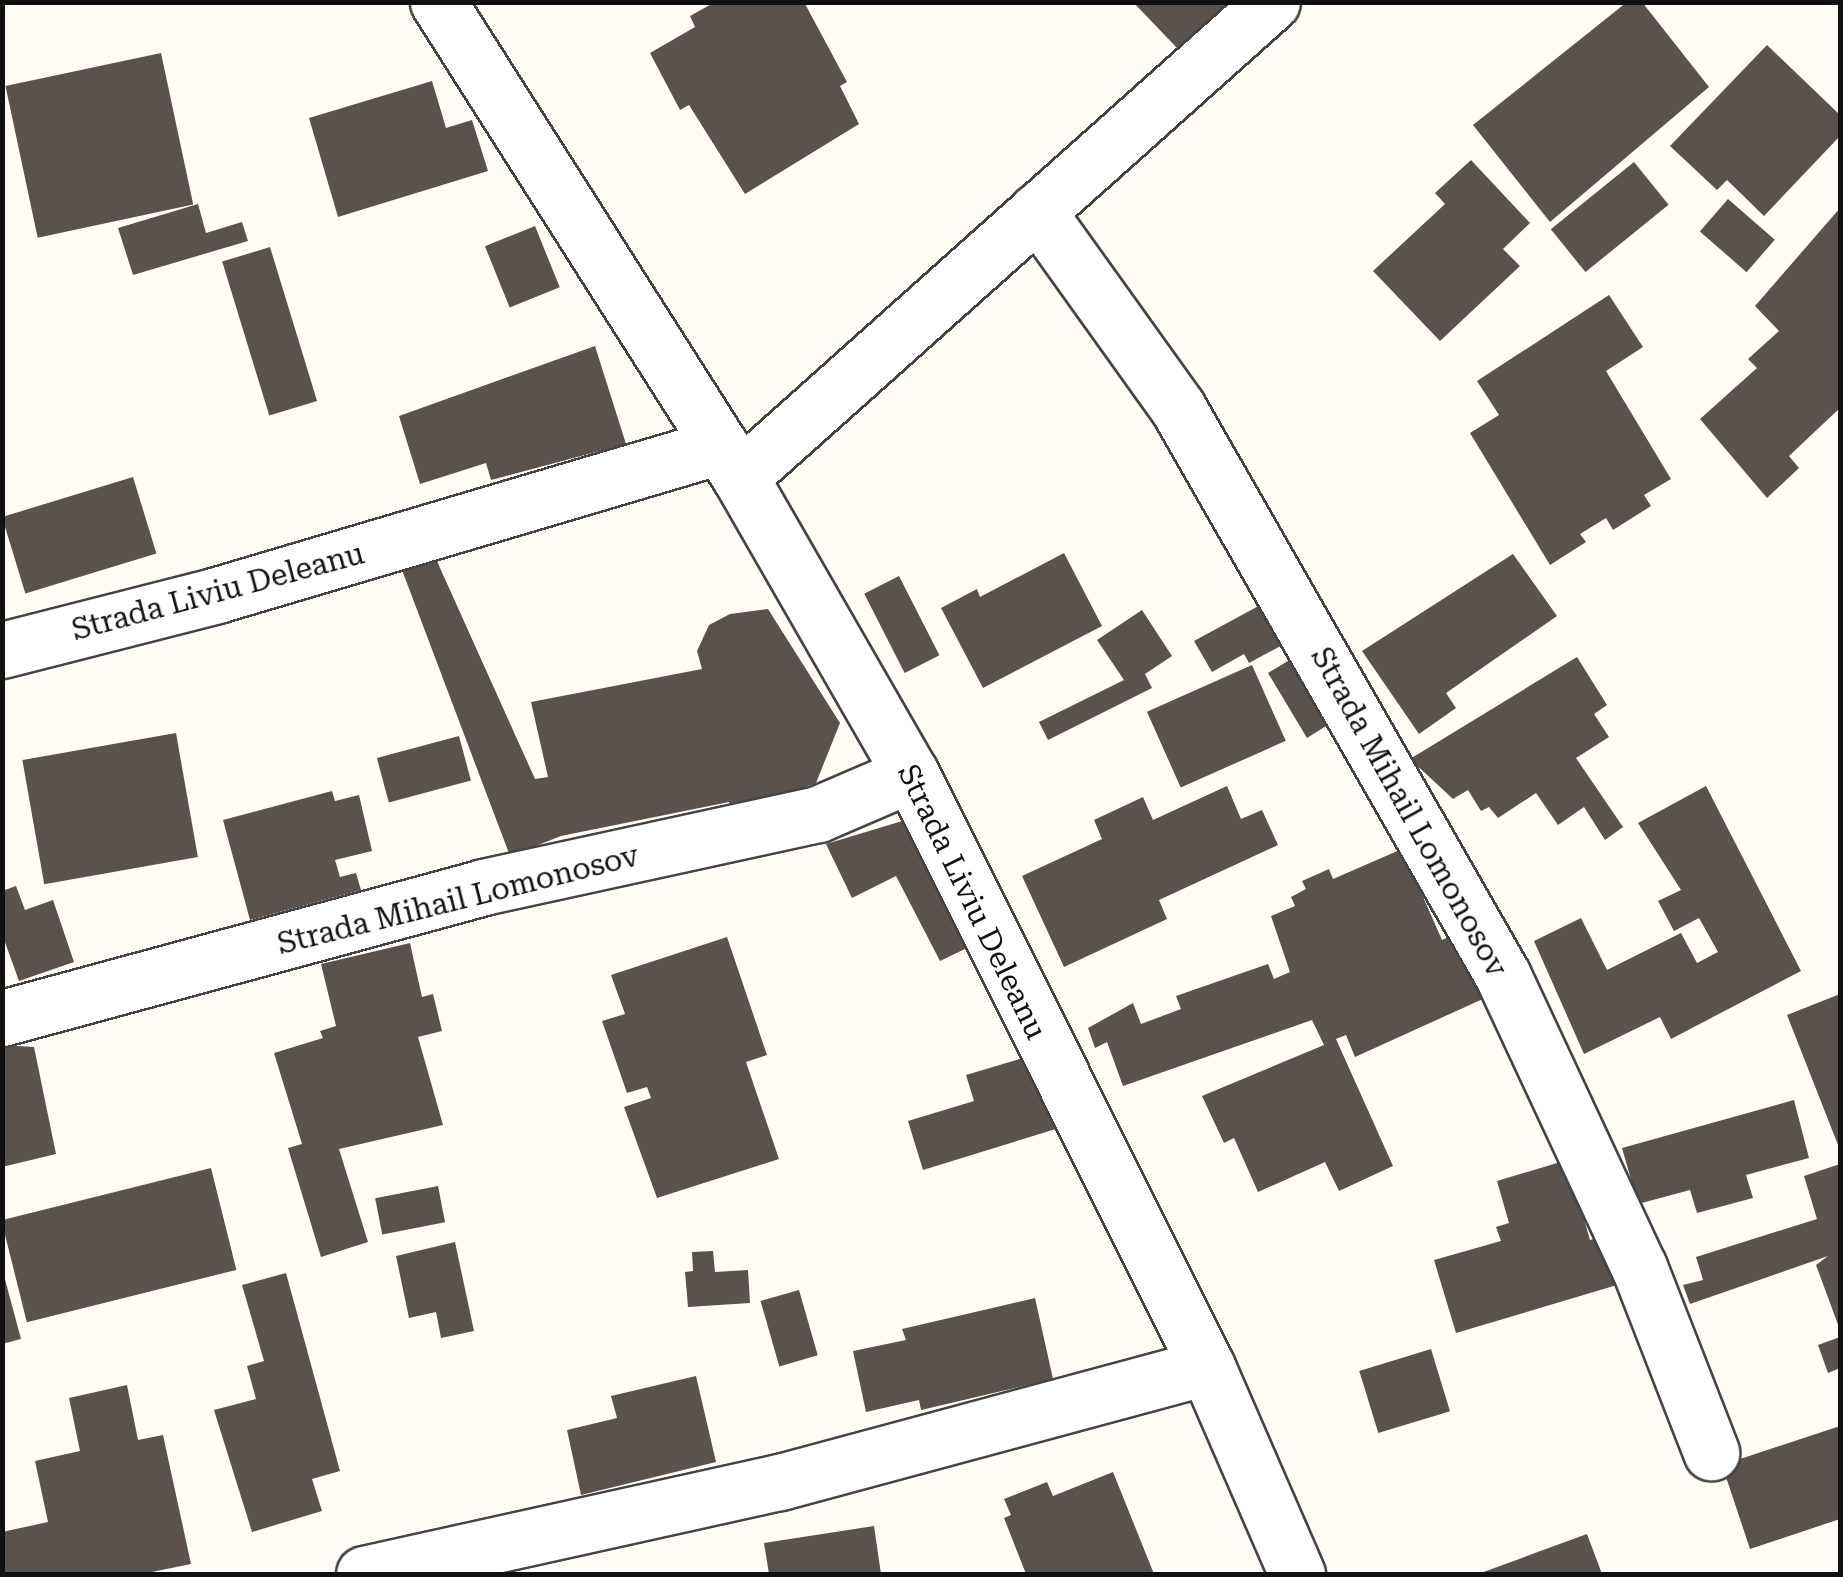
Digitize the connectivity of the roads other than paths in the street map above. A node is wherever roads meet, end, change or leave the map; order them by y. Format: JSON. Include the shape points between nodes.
{"nodes":[{"id":1,"x":438,"y":2,"type":"edge"},
{"id":2,"x":1272,"y":2,"type":"edge"},
{"id":3,"x":1036,"y":211,"type":"junction"},
{"id":4,"x":730,"y":461,"type":"junction"},
{"id":5,"x":2,"y":650,"type":"edge"},
{"id":6,"x":911,"y":774,"type":"junction"},
{"id":7,"x":2,"y":1018,"type":"edge"},
{"id":8,"x":1207,"y":1368,"type":"junction"},
{"id":9,"x":1711,"y":1452,"type":"dead end"},
{"id":10,"x":364,"y":1574,"type":"edge"},
{"id":11,"x":1296,"y":1574,"type":"edge"}],
"edges":[{"from":1,"to":4,"type":"street","name":"Strada Liviu Deleanu"},
{"from":2,"to":3,"type":"street"},
{"from":3,"to":4,"type":"street"},
{"from":3,"to":9,"type":"street","name":"Strada Mihail Lomonosov","via":[[1178,408],[1503,976],[1639,1267]]},
{"from":4,"to":5,"type":"street","name":"Strada Liviu Deleanu"},
{"from":4,"to":6,"type":"street","name":"Strada Liviu Deleanu"},
{"from":6,"to":7,"type":"street","name":"Strada Mihail Lomonosov","via":[[818,814],[484,887]]},
{"from":6,"to":8,"type":"street","name":"Strada Liviu Deleanu"},
{"from":8,"to":10,"type":"street","via":[[780,1482]]},
{"from":8,"to":11,"type":"street","name":"Strada Liviu Deleanu"}]}
